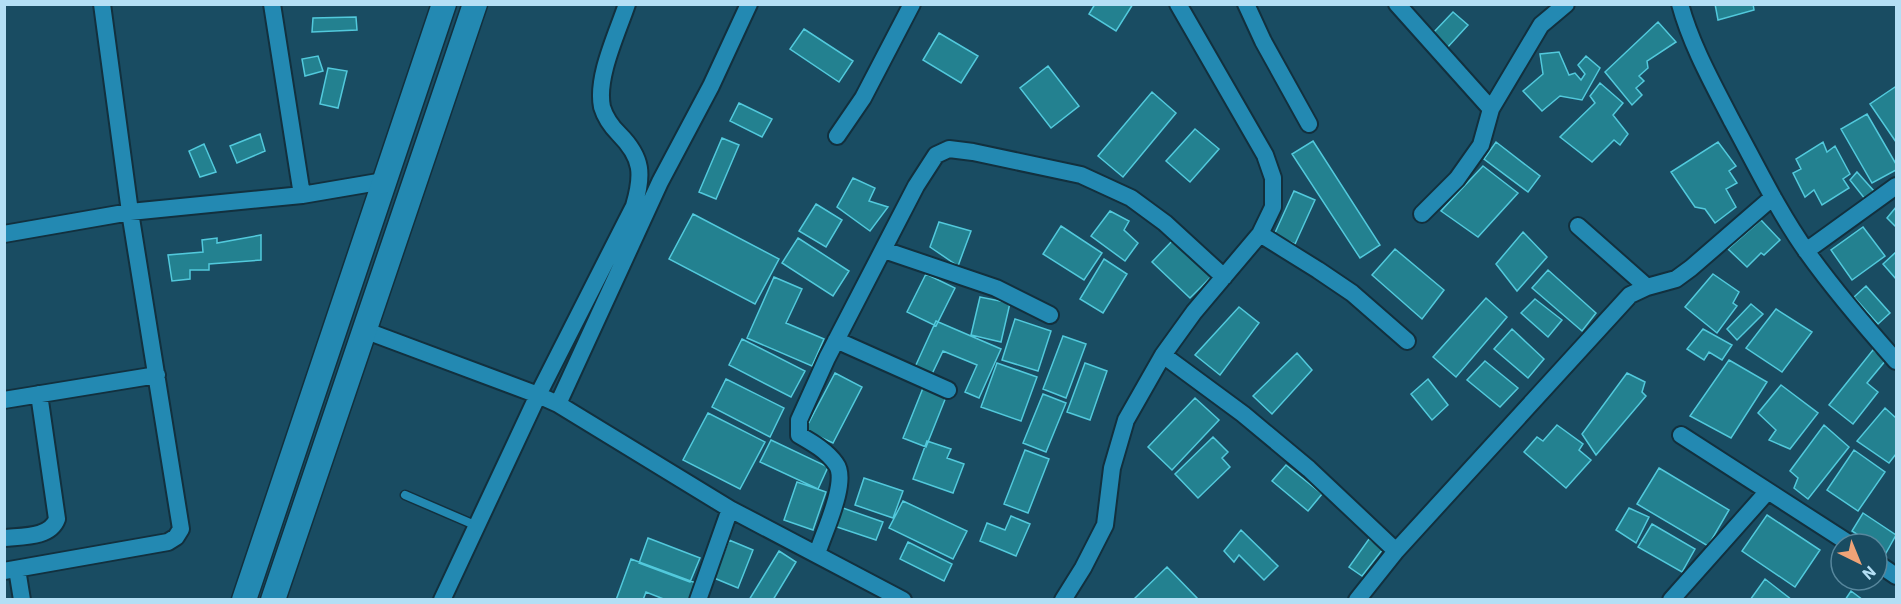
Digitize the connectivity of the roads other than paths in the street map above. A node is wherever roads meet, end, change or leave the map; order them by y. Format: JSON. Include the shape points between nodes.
{"nodes":[{"id":1,"x":102,"y":4,"type":"edge"},
{"id":2,"x":272,"y":4,"type":"edge"},
{"id":3,"x":444,"y":4,"type":"edge"},
{"id":4,"x":475,"y":4,"type":"edge"},
{"id":5,"x":627,"y":4,"type":"edge"},
{"id":6,"x":749,"y":4,"type":"edge"},
{"id":7,"x":912,"y":4,"type":"edge"},
{"id":8,"x":1178,"y":4,"type":"edge"},
{"id":9,"x":1246,"y":4,"type":"edge"},
{"id":10,"x":1397,"y":4,"type":"edge"},
{"id":11,"x":1566,"y":4,"type":"edge"},
{"id":12,"x":1680,"y":4,"type":"edge"},
{"id":13,"x":1491,"y":109,"type":"junction"},
{"id":14,"x":1310,"y":124,"type":"dead end"},
{"id":15,"x":837,"y":136,"type":"dead end"},
{"id":16,"x":384,"y":181,"type":"junction"},
{"id":17,"x":1896,"y":186,"type":"edge"},
{"id":18,"x":302,"y":195,"type":"junction"},
{"id":19,"x":1773,"y":197,"type":"junction"},
{"id":20,"x":130,"y":212,"type":"junction"},
{"id":21,"x":1422,"y":214,"type":"dead end"},
{"id":22,"x":1578,"y":226,"type":"dead end"},
{"id":23,"x":4,"y":234,"type":"edge"},
{"id":24,"x":1260,"y":234,"type":"junction"},
{"id":25,"x":884,"y":250,"type":"junction"},
{"id":26,"x":1806,"y":251,"type":"junction"},
{"id":27,"x":1224,"y":277,"type":"junction"},
{"id":28,"x":1647,"y":287,"type":"junction"},
{"id":29,"x":1050,"y":315,"type":"dead end"},
{"id":30,"x":364,"y":330,"type":"junction"},
{"id":31,"x":836,"y":340,"type":"junction"},
{"id":32,"x":1407,"y":341,"type":"dead end"},
{"id":33,"x":1163,"y":355,"type":"junction"},
{"id":34,"x":1896,"y":361,"type":"edge"},
{"id":35,"x":157,"y":375,"type":"junction"},
{"id":36,"x":948,"y":390,"type":"dead end"},
{"id":37,"x":39,"y":394,"type":"junction"},
{"id":38,"x":538,"y":395,"type":"junction"},
{"id":39,"x":4,"y":400,"type":"edge"},
{"id":40,"x":558,"y":404,"type":"junction"},
{"id":41,"x":1681,"y":435,"type":"dead end"},
{"id":42,"x":1768,"y":491,"type":"junction"},
{"id":43,"x":405,"y":495,"type":"dead end"},
{"id":44,"x":730,"y":509,"type":"junction"},
{"id":45,"x":477,"y":526,"type":"junction"},
{"id":46,"x":1831,"y":532,"type":"edge"},
{"id":47,"x":4,"y":538,"type":"edge"},
{"id":48,"x":1396,"y":551,"type":"junction"},
{"id":49,"x":817,"y":554,"type":"junction"},
{"id":50,"x":11,"y":570,"type":"edge"},
{"id":51,"x":1674,"y":599,"type":"edge"},
{"id":52,"x":22,"y":600,"type":"edge"},
{"id":53,"x":244,"y":600,"type":"edge"},
{"id":54,"x":273,"y":600,"type":"edge"},
{"id":55,"x":442,"y":600,"type":"edge"},
{"id":56,"x":699,"y":600,"type":"edge"},
{"id":57,"x":903,"y":600,"type":"edge"},
{"id":58,"x":1063,"y":600,"type":"edge"},
{"id":59,"x":1357,"y":600,"type":"edge"}],
"edges":[{"from":1,"to":20,"type":"street"},
{"from":2,"to":18,"type":"street"},
{"from":3,"to":16,"type":"main road"},
{"from":4,"to":30,"type":"main road"},
{"from":5,"to":38,"type":"street","via":[[600,91],[603,110],[630,146],[640,168],[640,184],[633,206]]},
{"from":6,"to":40,"type":"street","via":[[660,182]]},
{"from":7,"to":15,"type":"street","via":[[863,98]]},
{"from":8,"to":24,"type":"street","via":[[1265,154],[1273,178],[1274,207]]},
{"from":9,"to":14,"type":"street"},
{"from":10,"to":13,"type":"street"},
{"from":11,"to":13,"type":"street","via":[[1541,25]]},
{"from":12,"to":19,"type":"street","via":[[1713,84]]},
{"from":13,"to":21,"type":"street","via":[[1481,145],[1457,179]]},
{"from":16,"to":18,"type":"street"},
{"from":16,"to":53,"type":"main road"},
{"from":17,"to":26,"type":"street"},
{"from":18,"to":20,"type":"street"},
{"from":19,"to":26,"type":"street"},
{"from":19,"to":28,"type":"street","via":[[1676,279]]},
{"from":20,"to":23,"type":"street"},
{"from":20,"to":35,"type":"street"},
{"from":22,"to":28,"type":"street"},
{"from":24,"to":27,"type":"street"},
{"from":24,"to":32,"type":"street","via":[[1352,293]]},
{"from":25,"to":27,"type":"street","via":[[916,186],[936,155],[949,149],[1081,175],[1131,198]]},
{"from":25,"to":29,"type":"street","via":[[996,288]]},
{"from":25,"to":31,"type":"street"},
{"from":26,"to":34,"type":"street"},
{"from":27,"to":33,"type":"street"},
{"from":28,"to":48,"type":"street","via":[[1630,295]]},
{"from":30,"to":38,"type":"street"},
{"from":30,"to":54,"type":"main road"},
{"from":31,"to":36,"type":"street"},
{"from":31,"to":49,"type":"street","via":[[799,420],[799,435],[822,449],[838,466],[841,484]]},
{"from":33,"to":48,"type":"street","via":[[1309,469]]},
{"from":33,"to":58,"type":"street","via":[[1126,420],[1112,468],[1105,525]]},
{"from":35,"to":37,"type":"street"},
{"from":35,"to":50,"type":"street","via":[[181,529],[176,537],[168,542]]},
{"from":37,"to":39,"type":"street"},
{"from":37,"to":47,"type":"street","via":[[57,519],[45,532]]},
{"from":38,"to":40,"type":"street"},
{"from":38,"to":45,"type":"street"},
{"from":40,"to":44,"type":"street"},
{"from":41,"to":42,"type":"street"},
{"from":42,"to":46,"type":"street"},
{"from":42,"to":51,"type":"street"},
{"from":43,"to":45,"type":"lane"},
{"from":44,"to":49,"type":"street"},
{"from":44,"to":56,"type":"street"},
{"from":45,"to":55,"type":"street"},
{"from":48,"to":59,"type":"street"},
{"from":49,"to":57,"type":"street"},
{"from":50,"to":52,"type":"street"}]}
